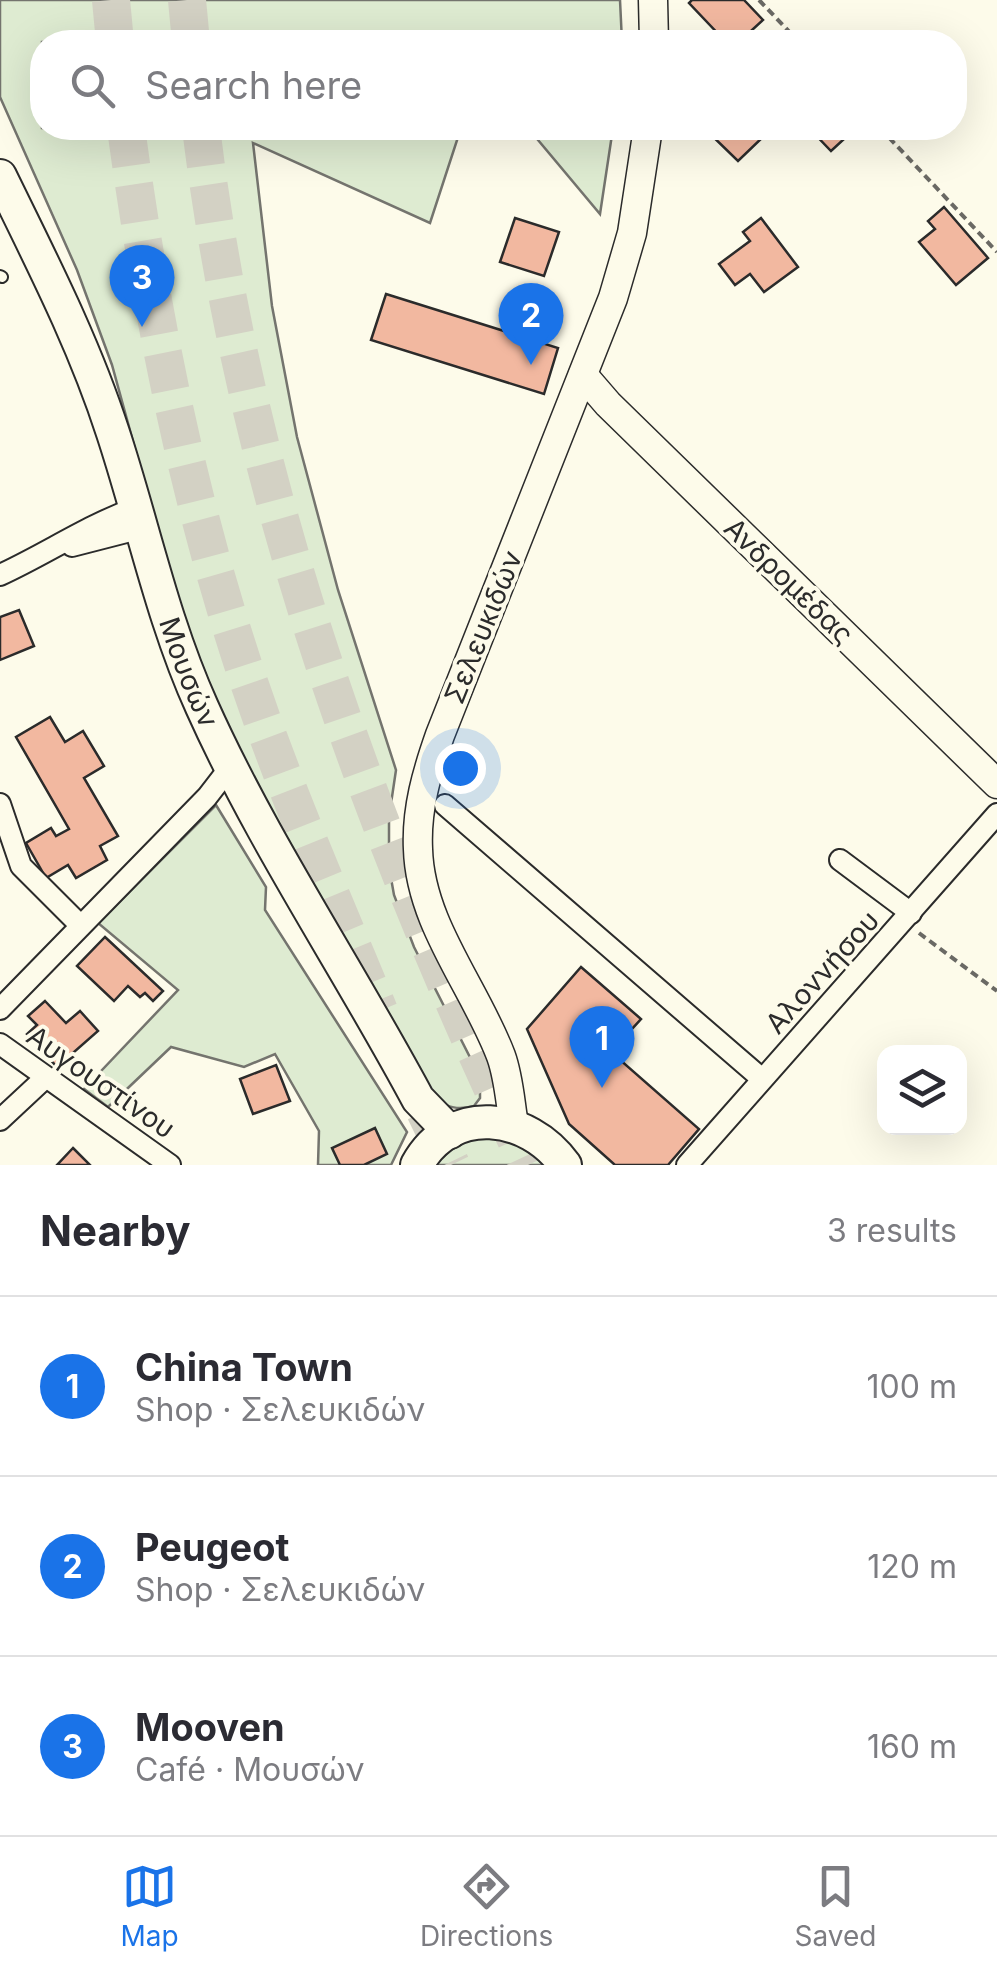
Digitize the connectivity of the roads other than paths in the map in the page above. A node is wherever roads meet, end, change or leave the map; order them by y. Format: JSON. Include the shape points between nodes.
{"nodes":[{"id":1,"x":653,"y":0,"type":"edge"},
{"id":2,"x":654,"y":30,"type":"edge"},
{"id":3,"x":646,"y":140,"type":"edge"},
{"id":4,"x":0,"y":176,"type":"edge"},
{"id":5,"x":583,"y":375,"type":"junction"},
{"id":6,"x":139,"y":518,"type":"junction"},
{"id":7,"x":0,"y":575,"type":"edge"},
{"id":8,"x":231,"y":766,"type":"junction"},
{"id":9,"x":997,"y":784,"type":"edge"},
{"id":10,"x":0,"y":804,"type":"edge"},
{"id":11,"x":445,"y":806,"type":"dead end"},
{"id":12,"x":997,"y":814,"type":"edge"},
{"id":13,"x":840,"y":860,"type":"dead end"},
{"id":14,"x":907,"y":917,"type":"junction"},
{"id":15,"x":79,"y":924,"type":"junction"},
{"id":16,"x":0,"y":1009,"type":"edge"},
{"id":17,"x":0,"y":1044,"type":"edge"},
{"id":18,"x":45,"y":1078,"type":"junction"},
{"id":19,"x":762,"y":1079,"type":"junction"},
{"id":20,"x":0,"y":1120,"type":"edge"},
{"id":21,"x":514,"y":1125,"type":"junction"},
{"id":22,"x":450,"y":1132,"type":"junction"},
{"id":23,"x":170,"y":1165,"type":"edge"},
{"id":24,"x":417,"y":1165,"type":"edge"},
{"id":25,"x":565,"y":1165,"type":"edge"},
{"id":26,"x":686,"y":1165,"type":"edge"}],
"edges":[{"from":1,"to":2,"type":"street"},
{"from":3,"to":5,"type":"street","name":"Σελευκιδών","via":[[632,233]]},
{"from":4,"to":6,"type":"main road","name":"Μουσών","via":[[88,361]]},
{"from":5,"to":9,"type":"street","name":"Ανδρομέδας"},
{"from":5,"to":21,"type":"street","name":"Σελευκιδών","via":[[440,735],[418,820],[421,878],[431,913],[502,1058]]},
{"from":6,"to":7,"type":"street"},
{"from":6,"to":8,"type":"main road","name":"Μουσών","via":[[177,646]]},
{"from":8,"to":15,"type":"street"},
{"from":8,"to":22,"type":"main road","name":"Μουσών","via":[[418,1100]]},
{"from":10,"to":15,"type":"street","via":[[21,866]]},
{"from":11,"to":19,"type":"street"},
{"from":12,"to":14,"type":"street","name":"Αλοννήσου"},
{"from":13,"to":14,"type":"street"},
{"from":14,"to":19,"type":"street","name":"Αλοννήσου"},
{"from":15,"to":16,"type":"street"},
{"from":17,"to":18,"type":"street","name":"Αυγουστίνου"},
{"from":18,"to":20,"type":"street"},
{"from":18,"to":23,"type":"street","name":"Αυγουστίνου"},
{"from":19,"to":26,"type":"street","name":"Αλοννήσου"},
{"from":21,"to":22,"type":"main road","via":[[470,1124]]},
{"from":21,"to":25,"type":"main road","via":[[543,1140]]},
{"from":22,"to":24,"type":"main road"}]}
